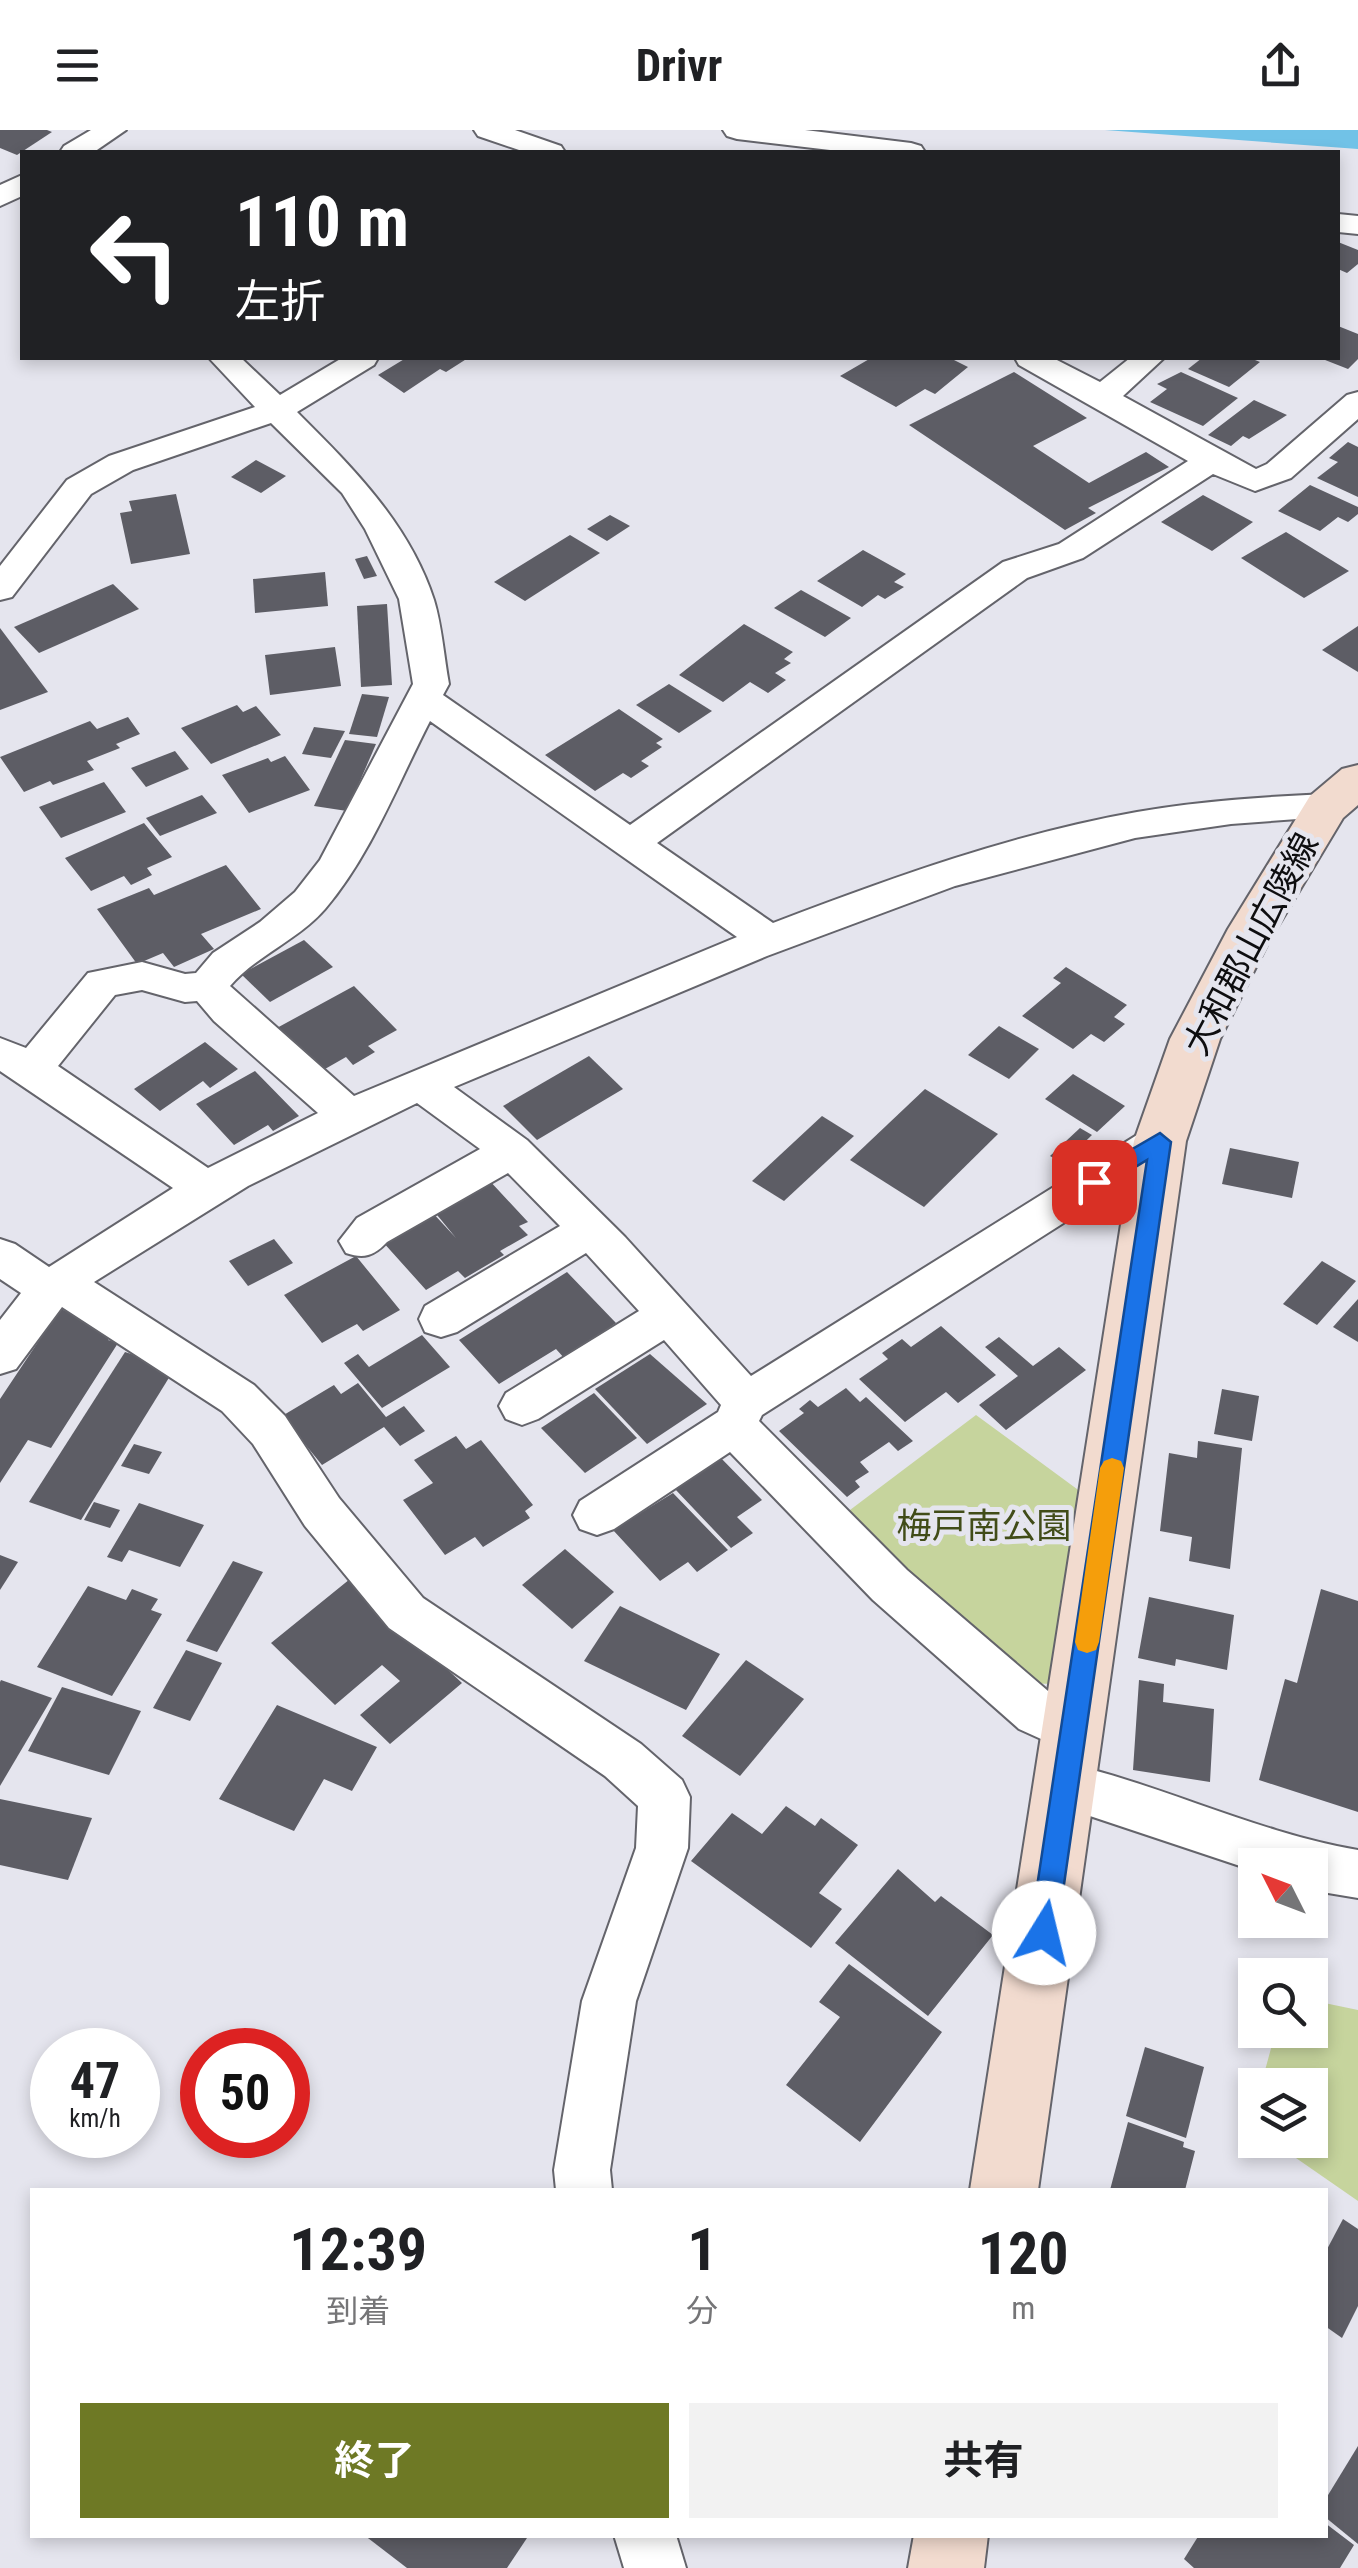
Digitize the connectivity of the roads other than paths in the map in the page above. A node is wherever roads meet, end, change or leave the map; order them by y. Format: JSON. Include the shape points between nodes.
{"nodes":[{"id":1,"x":112,"y":130,"type":"edge"},
{"id":2,"x":488,"y":130,"type":"edge"},
{"id":3,"x":736,"y":130,"type":"edge"},
{"id":4,"x":77,"y":150,"type":"edge"},
{"id":5,"x":544,"y":150,"type":"edge"},
{"id":6,"x":895,"y":150,"type":"edge"},
{"id":7,"x":226,"y":360,"type":"edge"},
{"id":8,"x":360,"y":360,"type":"edge"},
{"id":9,"x":1034,"y":360,"type":"edge"},
{"id":10,"x":1148,"y":360,"type":"edge"},
{"id":11,"x":1104,"y":395,"type":"junction"},
{"id":12,"x":1358,"y":402,"type":"edge"},
{"id":13,"x":280,"y":408,"type":"junction"},
{"id":14,"x":1212,"y":460,"type":"junction"},
{"id":15,"x":0,"y":589,"type":"edge"},
{"id":16,"x":425,"y":700,"type":"junction"},
{"id":17,"x":1342,"y":793,"type":"edge"},
{"id":18,"x":631,"y":844,"type":"junction"},
{"id":19,"x":768,"y":940,"type":"junction"},
{"id":20,"x":207,"y":986,"type":"junction"},
{"id":21,"x":16,"y":1061,"type":"edge"},
{"id":22,"x":422,"y":1085,"type":"junction"},
{"id":23,"x":346,"y":1114,"type":"junction"},
{"id":24,"x":1160,"y":1142,"type":"junction"},
{"id":25,"x":512,"y":1151,"type":"junction"},
{"id":26,"x":204,"y":1188,"type":"junction"},
{"id":27,"x":590,"y":1229,"type":"junction"},
{"id":28,"x":361,"y":1241,"type":"dead end"},
{"id":29,"x":0,"y":1256,"type":"edge"},
{"id":30,"x":54,"y":1287,"type":"junction"},
{"id":31,"x":669,"y":1315,"type":"junction"},
{"id":32,"x":441,"y":1319,"type":"dead end"},
{"id":33,"x":0,"y":1356,"type":"edge"},
{"id":34,"x":522,"y":1406,"type":"dead end"},
{"id":35,"x":740,"y":1414,"type":"junction"},
{"id":36,"x":598,"y":1516,"type":"dead end"},
{"id":37,"x":1072,"y":1730,"type":"junction"},
{"id":38,"x":1066,"y":1786,"type":"junction"},
{"id":39,"x":1257,"y":1848,"type":"edge"},
{"id":40,"x":1328,"y":1869,"type":"edge"},
{"id":41,"x":1358,"y":1874,"type":"edge"},
{"id":42,"x":584,"y":2188,"type":"edge"},
{"id":43,"x":1004,"y":2188,"type":"edge"},
{"id":44,"x":646,"y":2538,"type":"edge"},
{"id":45,"x":951,"y":2538,"type":"edge"},
{"id":46,"x":655,"y":2568,"type":"edge"},
{"id":47,"x":946,"y":2568,"type":"edge"}],
"edges":[{"from":1,"to":4,"type":"street"},
{"from":2,"to":5,"type":"street"},
{"from":3,"to":6,"type":"street"},
{"from":7,"to":13,"type":"street"},
{"from":8,"to":13,"type":"street"},
{"from":9,"to":11,"type":"street"},
{"from":10,"to":11,"type":"street"},
{"from":11,"to":14,"type":"street"},
{"from":12,"to":14,"type":"street","via":[[1279,471],[1255,481]]},
{"from":13,"to":15,"type":"street","via":[[120,463],[80,487]]},
{"from":13,"to":16,"type":"street","via":[[354,487],[382,529],[416,599],[431,684]]},
{"from":14,"to":18,"type":"street","via":[[1072,551],[1015,570]]},
{"from":16,"to":18,"type":"street"},
{"from":16,"to":20,"type":"street","via":[[318,890]]},
{"from":17,"to":19,"type":"street","via":[[1196,813],[991,860]]},
{"from":17,"to":24,"type":"main road","name":"大和郡山広陵線","via":[[1245,941],[1195,1040]]},
{"from":18,"to":19,"type":"street"},
{"from":19,"to":22,"type":"street"},
{"from":20,"to":21,"type":"street","via":[[185,988],[142,976],[102,983]]},
{"from":20,"to":23,"type":"street"},
{"from":21,"to":26,"type":"street"},
{"from":22,"to":23,"type":"street"},
{"from":22,"to":25,"type":"street"},
{"from":23,"to":26,"type":"street"},
{"from":24,"to":35,"type":"street"},
{"from":24,"to":37,"type":"main road","name":"大和郡山広陵線"},
{"from":25,"to":27,"type":"street"},
{"from":25,"to":28,"type":"street"},
{"from":26,"to":30,"type":"street"},
{"from":27,"to":31,"type":"street"},
{"from":27,"to":32,"type":"street"},
{"from":29,"to":30,"type":"street"},
{"from":30,"to":33,"type":"street"},
{"from":30,"to":42,"type":"street","via":[[74,1292],[238,1398],[270,1430],[322,1512],[406,1614],[622,1760],[664,1797],[662,1848],[610,2001]]},
{"from":31,"to":34,"type":"street"},
{"from":31,"to":35,"type":"street"},
{"from":35,"to":36,"type":"street"},
{"from":35,"to":37,"type":"street","via":[[890,1586],[1038,1714]]},
{"from":37,"to":38,"type":"main road","name":"大和郡山広陵線"},
{"from":38,"to":39,"type":"street"},
{"from":38,"to":43,"type":"main road","name":"大和郡山広陵線"},
{"from":40,"to":41,"type":"street"},
{"from":44,"to":46,"type":"street"},
{"from":45,"to":47,"type":"main road"}]}
